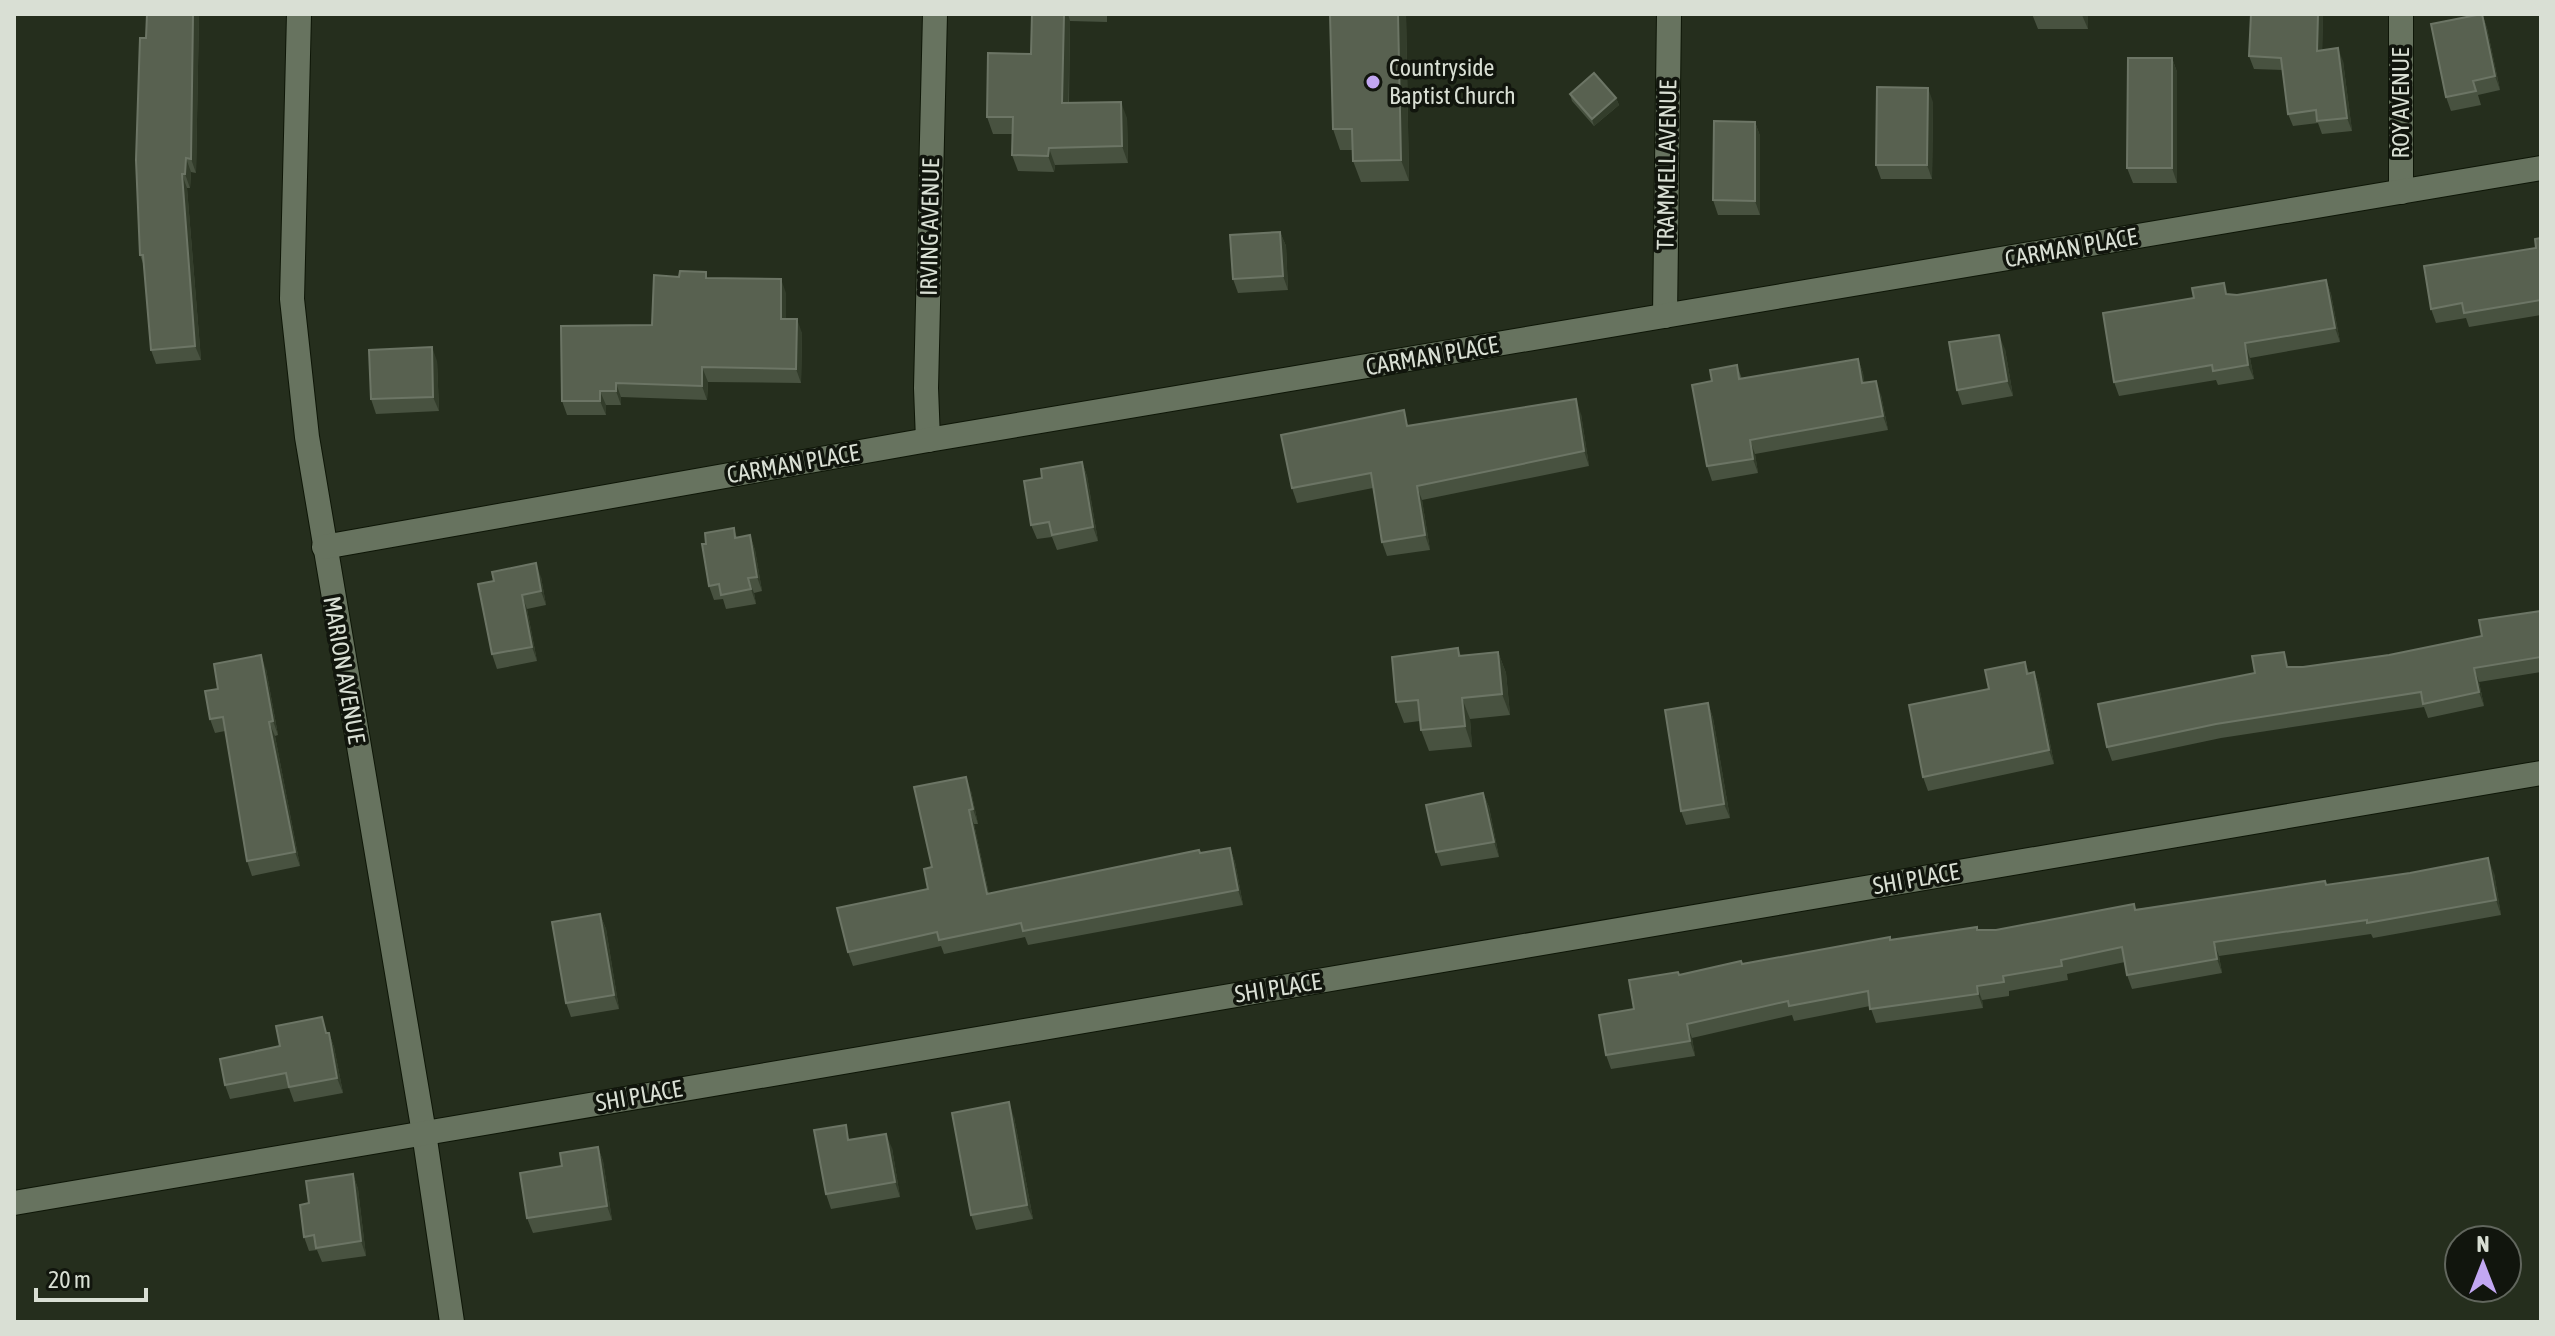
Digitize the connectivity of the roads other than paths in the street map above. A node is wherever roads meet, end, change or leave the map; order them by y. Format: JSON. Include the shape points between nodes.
{"nodes":[{"id":1,"x":299,"y":14,"type":"edge"},
{"id":2,"x":935,"y":14,"type":"edge"},
{"id":3,"x":1669,"y":14,"type":"edge"},
{"id":4,"x":2401,"y":14,"type":"edge"},
{"id":5,"x":2541,"y":168,"type":"edge"},
{"id":6,"x":2401,"y":192,"type":"junction"},
{"id":7,"x":1665,"y":316,"type":"junction"},
{"id":8,"x":928,"y":440,"type":"junction"},
{"id":9,"x":324,"y":547,"type":"junction"},
{"id":10,"x":2541,"y":773,"type":"edge"},
{"id":11,"x":424,"y":1133,"type":"junction"},
{"id":12,"x":14,"y":1203,"type":"edge"},
{"id":13,"x":452,"y":1322,"type":"edge"}],
"edges":[{"from":1,"to":9,"type":"street","name":"MARION AVENUE","via":[[292,299]]},
{"from":2,"to":8,"type":"street","name":"IRVING AVENUE"},
{"from":3,"to":7,"type":"street","name":"TRAMMELL AVENUE"},
{"from":4,"to":6,"type":"street","name":"ROY AVENUE"},
{"from":5,"to":6,"type":"street","name":"CARMAN PLACE"},
{"from":6,"to":7,"type":"street","name":"CARMAN PLACE"},
{"from":7,"to":8,"type":"street","name":"CARMAN PLACE"},
{"from":8,"to":9,"type":"street","name":"CARMAN PLACE"},
{"from":9,"to":11,"type":"street","name":"MARION AVENUE"},
{"from":10,"to":11,"type":"street","name":"SHI PLACE"},
{"from":11,"to":12,"type":"street","name":"SHI PLACE"},
{"from":11,"to":13,"type":"street","name":"MARION AVENUE"}]}
